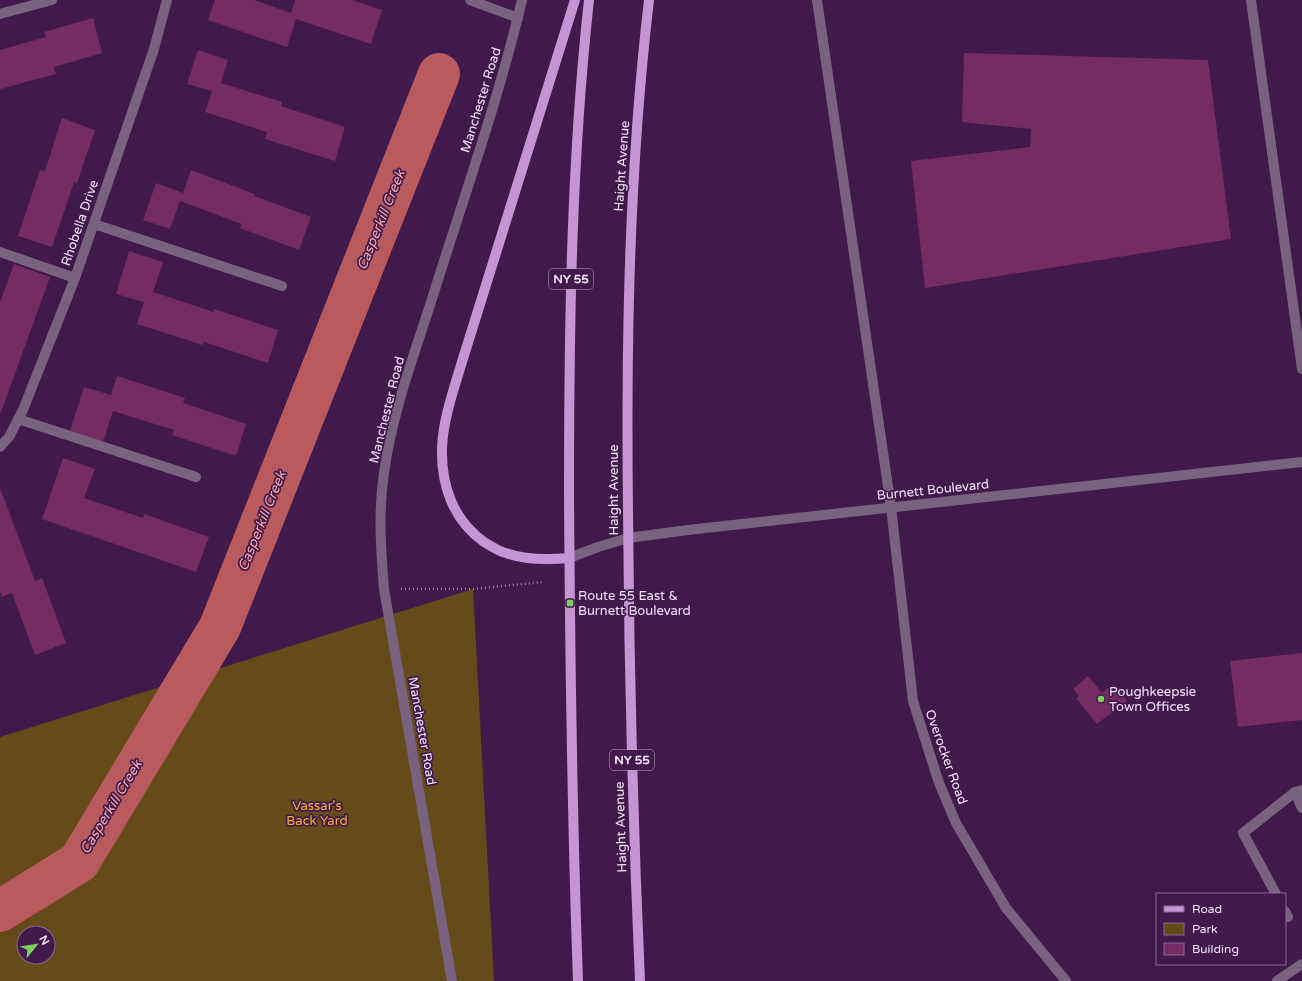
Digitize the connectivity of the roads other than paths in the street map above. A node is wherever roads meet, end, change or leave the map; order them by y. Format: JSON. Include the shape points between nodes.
{"nodes":[{"id":1,"x":52,"y":0,"type":"edge"},
{"id":2,"x":167,"y":0,"type":"edge"},
{"id":3,"x":470,"y":0,"type":"edge"},
{"id":4,"x":522,"y":0,"type":"edge"},
{"id":5,"x":575,"y":0,"type":"edge"},
{"id":6,"x":589,"y":0,"type":"edge"},
{"id":7,"x":649,"y":0,"type":"edge"},
{"id":8,"x":817,"y":0,"type":"edge"},
{"id":9,"x":1251,"y":0,"type":"edge"},
{"id":10,"x":32,"y":3,"type":"edge"},
{"id":11,"x":0,"y":14,"type":"edge"},
{"id":12,"x":518,"y":18,"type":"junction"},
{"id":13,"x":94,"y":224,"type":"junction"},
{"id":14,"x":0,"y":252,"type":"edge"},
{"id":15,"x":75,"y":278,"type":"junction"},
{"id":16,"x":282,"y":286,"type":"dead end"},
{"id":17,"x":1302,"y":369,"type":"edge"},
{"id":18,"x":18,"y":419,"type":"junction"},
{"id":19,"x":0,"y":447,"type":"edge"},
{"id":20,"x":1302,"y":462,"type":"edge"},
{"id":21,"x":196,"y":477,"type":"dead end"},
{"id":22,"x":891,"y":508,"type":"junction"},
{"id":23,"x":628,"y":538,"type":"junction"},
{"id":24,"x":570,"y":558,"type":"junction"},
{"id":25,"x":1298,"y":791,"type":"edge"},
{"id":26,"x":1302,"y":808,"type":"edge"},
{"id":27,"x":1275,"y":893,"type":"edge"},
{"id":28,"x":1302,"y":964,"type":"edge"},
{"id":29,"x":452,"y":981,"type":"edge"},
{"id":30,"x":578,"y":981,"type":"edge"},
{"id":31,"x":640,"y":981,"type":"edge"},
{"id":32,"x":1066,"y":981,"type":"edge"},
{"id":33,"x":1277,"y":981,"type":"edge"}],
"edges":[{"from":1,"to":10,"type":"street"},
{"from":2,"to":13,"type":"street","name":"Rhobella Drive","via":[[154,48]]},
{"from":3,"to":12,"type":"street"},
{"from":4,"to":12,"type":"street","name":"Manchester Road"},
{"from":5,"to":24,"type":"main road","via":[[461,365],[448,411],[442,448],[448,496],[460,518],[479,538],[505,553],[518,557]]},
{"from":6,"to":24,"type":"main road","number":"NY 55","via":[[573,201]]},
{"from":7,"to":23,"type":"main road","name":"Haight Avenue","number":"NY 55","via":[[630,244],[627,367]]},
{"from":8,"to":22,"type":"street","name":"Overocker Road"},
{"from":9,"to":17,"type":"street"},
{"from":10,"to":11,"type":"street"},
{"from":12,"to":29,"type":"street","name":"Manchester Road","via":[[498,93],[398,410],[388,446],[381,501],[384,589]]},
{"from":13,"to":15,"type":"street","name":"Rhobella Drive"},
{"from":13,"to":16,"type":"street"},
{"from":14,"to":15,"type":"street"},
{"from":15,"to":18,"type":"street","name":"Rhobella Drive"},
{"from":18,"to":19,"type":"street","name":"Rhobella Drive","via":[[9,437]]},
{"from":18,"to":21,"type":"street"},
{"from":20,"to":22,"type":"street","name":"Burnett Boulevard"},
{"from":22,"to":23,"type":"street","name":"Burnett Boulevard"},
{"from":22,"to":32,"type":"street","name":"Overocker Road","via":[[913,701],[939,784],[956,823],[1006,908]]},
{"from":23,"to":24,"type":"street","name":"Burnett Boulevard"},
{"from":23,"to":31,"type":"main road","name":"Haight Avenue","number":"NY 55","via":[[631,742]]},
{"from":24,"to":30,"type":"main road","number":"NY 55","via":[[573,833]]},
{"from":25,"to":26,"type":"street"},
{"from":25,"to":27,"type":"street","via":[[1243,833]]},
{"from":28,"to":33,"type":"street"}]}
